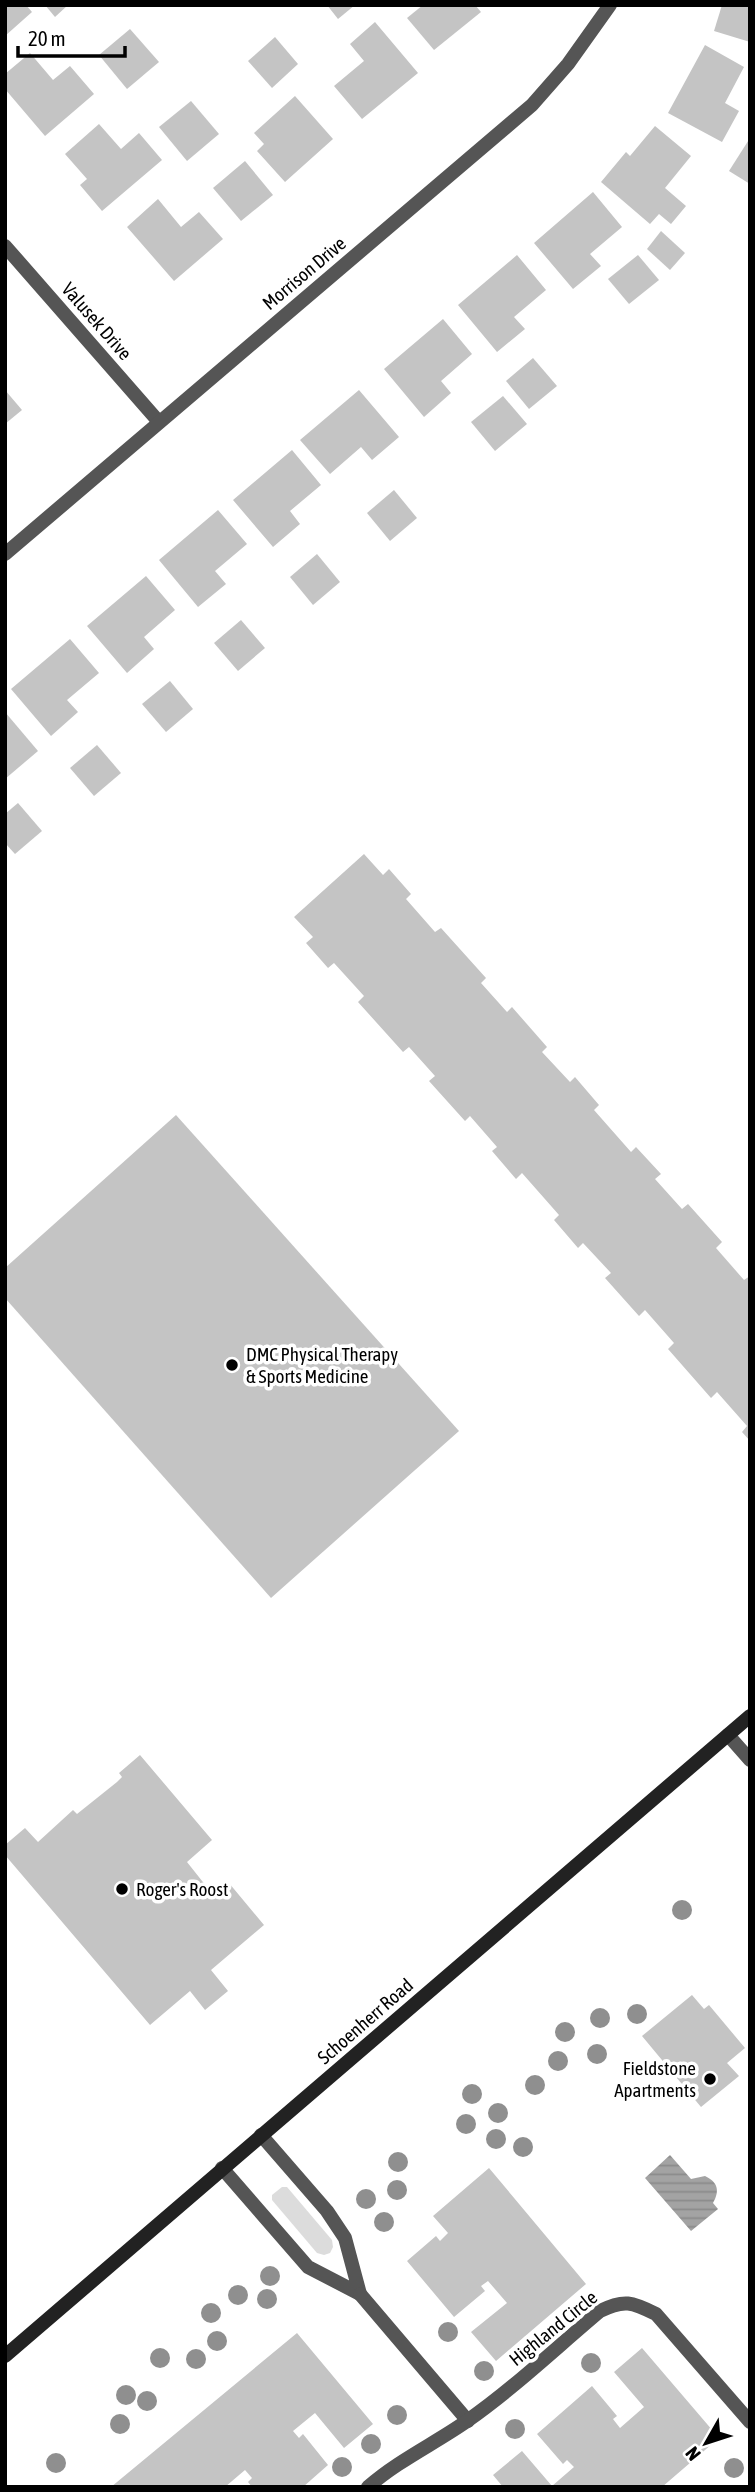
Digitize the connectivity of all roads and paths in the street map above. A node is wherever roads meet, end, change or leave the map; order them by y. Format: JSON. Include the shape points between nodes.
{"nodes":[{"id":1,"x":610,"y":5,"type":"edge"},
{"id":2,"x":5,"y":246,"type":"edge"},
{"id":3,"x":159,"y":422,"type":"junction"},
{"id":4,"x":5,"y":554,"type":"edge"},
{"id":5,"x":750,"y":1716,"type":"edge"},
{"id":6,"x":728,"y":1735,"type":"junction"},
{"id":7,"x":750,"y":1760,"type":"edge"},
{"id":8,"x":261,"y":2135,"type":"junction"},
{"id":9,"x":222,"y":2168,"type":"junction"},
{"id":10,"x":360,"y":2294,"type":"junction"},
{"id":11,"x":5,"y":2356,"type":"edge"},
{"id":12,"x":468,"y":2421,"type":"junction"},
{"id":13,"x":750,"y":2422,"type":"edge"},
{"id":14,"x":368,"y":2487,"type":"edge"}],
"edges":[{"from":1,"to":3,"type":"street","name":"Morrison Drive","via":[[568,64],[531,105]]},
{"from":2,"to":3,"type":"street","name":"Valusek Drive"},
{"from":3,"to":4,"type":"street","name":"Morrison Drive"},
{"from":5,"to":6,"type":"main road","name":"Schoenherr Road"},
{"from":6,"to":7,"type":"street"},
{"from":6,"to":8,"type":"main road","name":"Schoenherr Road"},
{"from":8,"to":9,"type":"main road","name":"Schoenherr Road"},
{"from":8,"to":10,"type":"street","via":[[345,2238]]},
{"from":9,"to":10,"type":"street","via":[[308,2267]]},
{"from":9,"to":11,"type":"main road","name":"Schoenherr Road"},
{"from":10,"to":12,"type":"street"},
{"from":12,"to":13,"type":"street","name":"Highland Circle","via":[[600,2311],[617,2302],[656,2314]]},
{"from":12,"to":14,"type":"street","name":"Highland Circle","via":[[399,2462]]}]}
